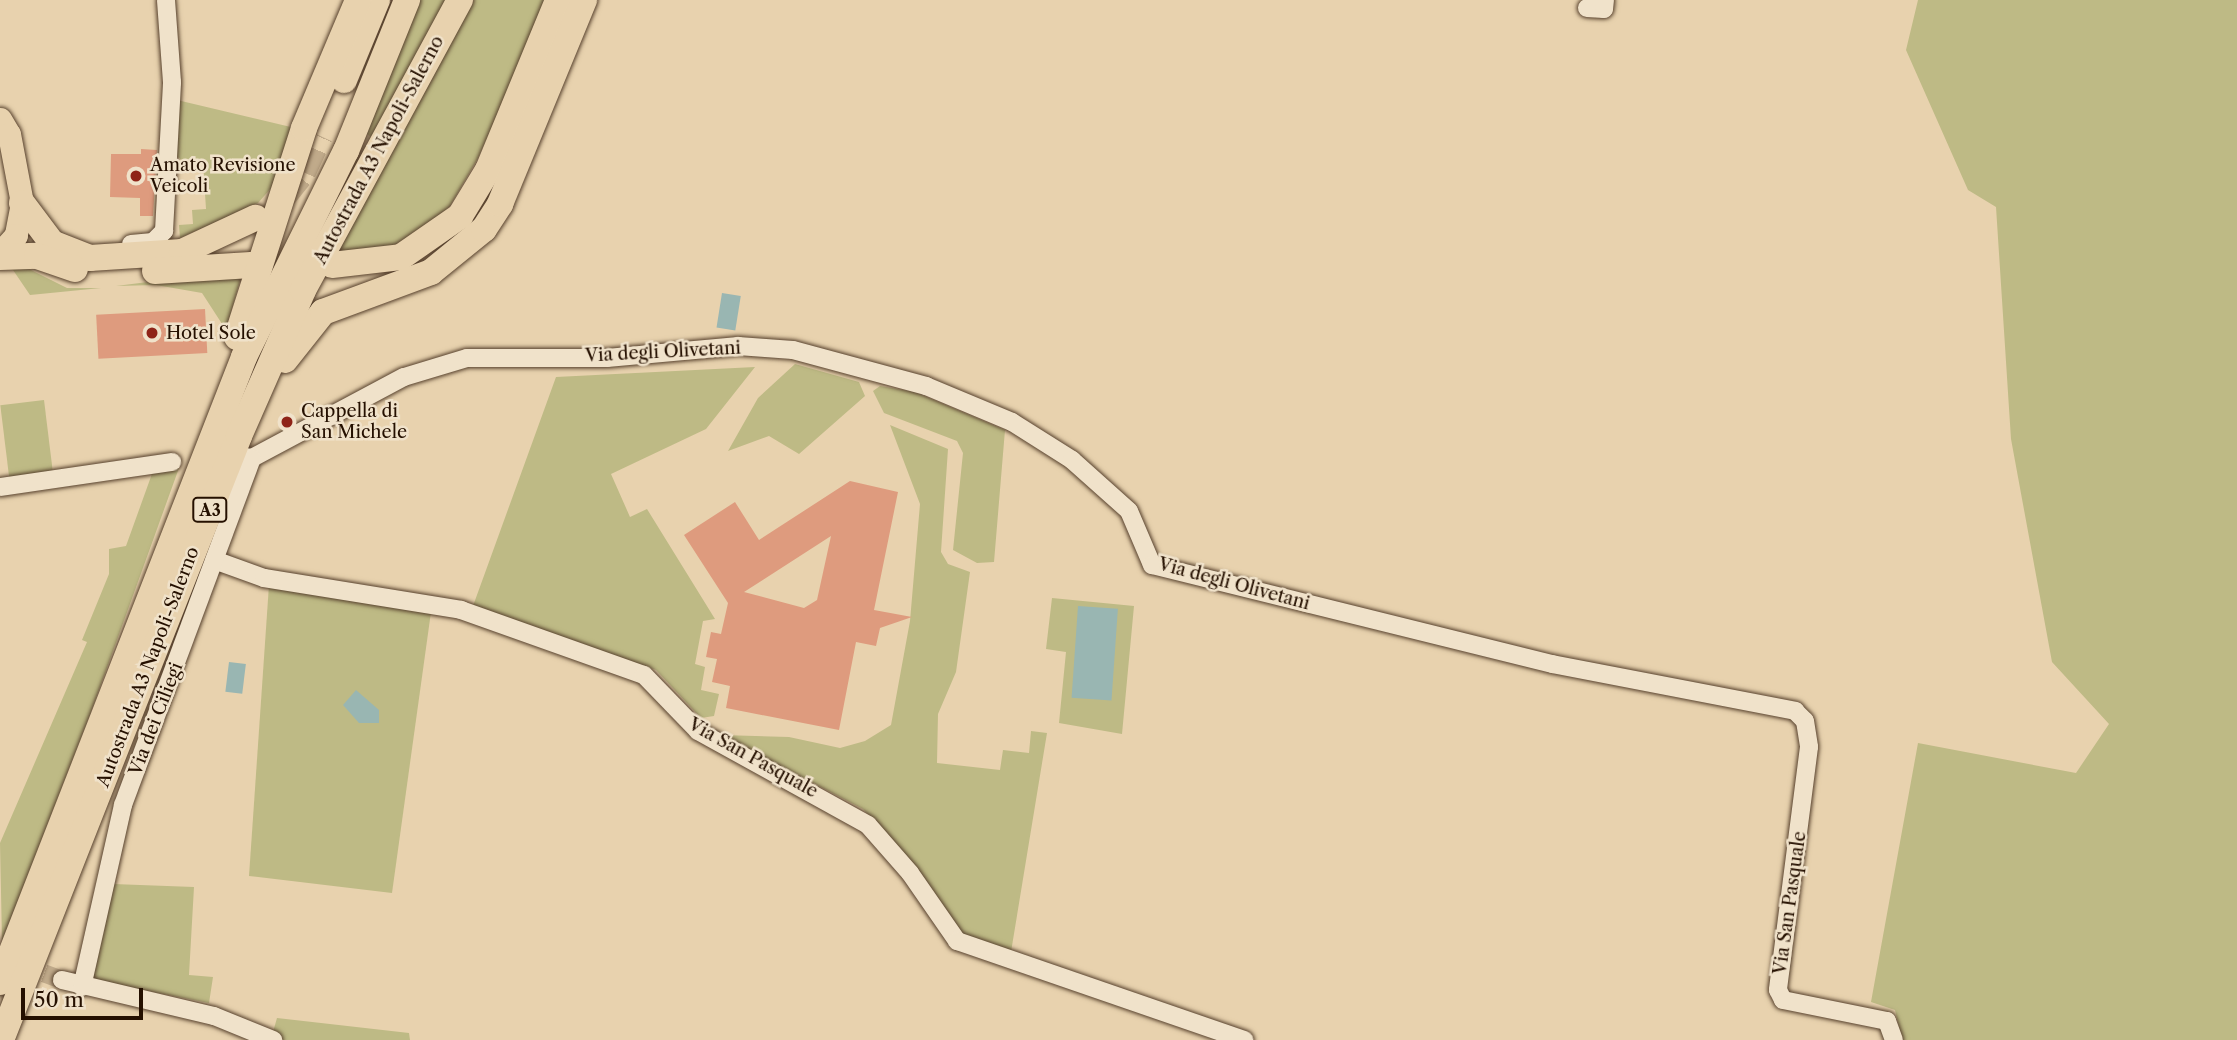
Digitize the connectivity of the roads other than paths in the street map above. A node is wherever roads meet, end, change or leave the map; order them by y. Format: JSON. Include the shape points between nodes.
{"nodes":[{"id":1,"x":166,"y":0,"type":"edge"},
{"id":2,"x":358,"y":0,"type":"edge"},
{"id":3,"x":377,"y":0,"type":"edge"},
{"id":4,"x":407,"y":0,"type":"edge"},
{"id":5,"x":460,"y":0,"type":"edge"},
{"id":6,"x":558,"y":0,"type":"edge"},
{"id":7,"x":584,"y":0,"type":"edge"},
{"id":8,"x":1605,"y":0,"type":"edge"},
{"id":9,"x":1587,"y":8,"type":"dead end"},
{"id":10,"x":0,"y":119,"type":"edge"},
{"id":11,"x":320,"y":136,"type":"tunnel mouth"},
{"id":12,"x":22,"y":203,"type":"junction"},
{"id":13,"x":255,"y":218,"type":"dead end"},
{"id":14,"x":0,"y":255,"type":"edge"},
{"id":15,"x":100,"y":259,"type":"junction"},
{"id":16,"x":251,"y":265,"type":"dead end"},
{"id":17,"x":332,"y":265,"type":"dead end"},
{"id":18,"x":245,"y":450,"type":"junction"},
{"id":19,"x":172,"y":462,"type":"dead end"},
{"id":20,"x":0,"y":487,"type":"edge"},
{"id":21,"x":217,"y":561,"type":"junction"},
{"id":22,"x":131,"y":651,"type":"junction"},
{"id":23,"x":1805,"y":721,"type":"joint"},
{"id":24,"x":62,"y":980,"type":"tunnel mouth"},
{"id":25,"x":0,"y":982,"type":"edge"},
{"id":26,"x":82,"y":987,"type":"junction"},
{"id":27,"x":1,"y":1040,"type":"edge"},
{"id":28,"x":273,"y":1040,"type":"edge"},
{"id":29,"x":1244,"y":1040,"type":"edge"},
{"id":30,"x":1894,"y":1040,"type":"edge"}],
"edges":[{"from":1,"to":15,"type":"street","via":[[172,82],[164,231],[153,242],[119,247]]},
{"from":2,"to":22,"type":"highway","via":[[304,128],[243,321],[153,565]]},
{"from":3,"to":11,"type":"highway"},
{"from":4,"to":22,"type":"highway","name":"Autostrada A3 Napoli-Salerno","number":"A3","via":[[346,152],[244,357]]},
{"from":5,"to":18,"type":"highway","name":"Autostrada A3 Napoli-Salerno","number":"A3","via":[[303,290]]},
{"from":6,"to":17,"type":"highway","via":[[488,170],[460,216],[401,257]]},
{"from":7,"to":18,"type":"highway","number":"A3","via":[[500,204],[484,229],[431,272],[323,312],[297,340]]},
{"from":8,"to":9,"type":"street","via":[[1604,9]]},
{"from":10,"to":12,"type":"main road","via":[[9,134]]},
{"from":12,"to":14,"type":"main road","via":[[16,235]]},
{"from":12,"to":15,"type":"highway","via":[[52,243],[77,256]]},
{"from":13,"to":15,"type":"highway","via":[[190,250]]},
{"from":14,"to":16,"type":"highway","via":[[37,257],[111,273]]},
{"from":18,"to":21,"type":"street","name":"Via dei Ciliegi"},
{"from":18,"to":23,"type":"street","name":"Via degli Olivetani","via":[[404,377],[467,358],[607,358],[738,346],[793,350],[926,386],[1012,422],[1072,460],[1129,511],[1152,565],[1552,664],[1795,712]]},
{"from":18,"to":27,"type":"highway","name":"Autostrada A3 Napoli-Salerno","number":"A3"},
{"from":19,"to":20,"type":"street"},
{"from":21,"to":26,"type":"street","name":"Via dei Ciliegi","via":[[123,805]]},
{"from":21,"to":29,"type":"street","name":"Via San Pasquale","via":[[264,578],[461,610],[644,676],[698,731],[868,825],[911,873],[957,941]]},
{"from":22,"to":25,"type":"highway","name":"Autostrada A3 Napoli-Salerno","number":"A3"},
{"from":23,"to":30,"type":"street","name":"Via San Pasquale","via":[[1807,776],[1778,989],[1783,1000],[1887,1021]]},
{"from":24,"to":26,"type":"street"},
{"from":26,"to":28,"type":"street","via":[[214,1016]]}]}
